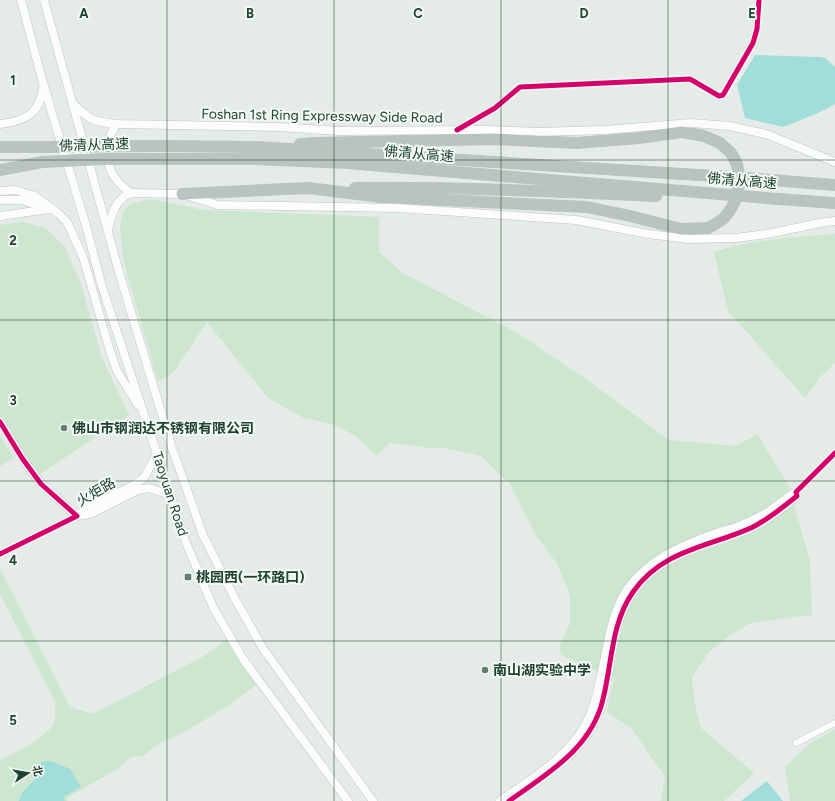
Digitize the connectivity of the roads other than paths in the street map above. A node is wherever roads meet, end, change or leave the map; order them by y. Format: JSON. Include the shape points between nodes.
{"nodes":[{"id":1,"x":21,"y":0,"type":"edge"},
{"id":2,"x":44,"y":0,"type":"edge"},
{"id":3,"x":759,"y":0,"type":"edge"},
{"id":4,"x":43,"y":83,"type":"junction"},
{"id":5,"x":72,"y":103,"type":"junction"},
{"id":6,"x":0,"y":124,"type":"edge"},
{"id":7,"x":117,"y":124,"type":"junction"},
{"id":8,"x":458,"y":130,"type":"junction"},
{"id":9,"x":0,"y":147,"type":"edge"},
{"id":10,"x":269,"y":148,"type":"junction"},
{"id":11,"x":42,"y":162,"type":"junction"},
{"id":12,"x":835,"y":162,"type":"edge"},
{"id":13,"x":0,"y":163,"type":"edge"},
{"id":14,"x":0,"y":170,"type":"edge"},
{"id":15,"x":835,"y":185,"type":"edge"},
{"id":16,"x":308,"y":188,"type":"junction"},
{"id":17,"x":0,"y":191,"type":"edge"},
{"id":18,"x":131,"y":193,"type":"junction"},
{"id":19,"x":182,"y":194,"type":"junction"},
{"id":20,"x":0,"y":200,"type":"edge"},
{"id":21,"x":778,"y":200,"type":"junction"},
{"id":22,"x":835,"y":203,"type":"edge"},
{"id":23,"x":51,"y":209,"type":"junction"},
{"id":24,"x":0,"y":216,"type":"edge"},
{"id":25,"x":835,"y":221,"type":"edge"},
{"id":26,"x":108,"y":231,"type":"junction"},
{"id":27,"x":145,"y":418,"type":"junction"},
{"id":28,"x":0,"y":422,"type":"edge"},
{"id":29,"x":835,"y":453,"type":"edge"},
{"id":30,"x":157,"y":454,"type":"junction"},
{"id":31,"x":797,"y":494,"type":"junction"},
{"id":32,"x":170,"y":495,"type":"junction"},
{"id":33,"x":77,"y":516,"type":"junction"},
{"id":34,"x":0,"y":554,"type":"edge"},
{"id":35,"x":835,"y":723,"type":"edge"},
{"id":36,"x":796,"y":743,"type":"dead end"},
{"id":37,"x":348,"y":801,"type":"edge"},
{"id":38,"x":373,"y":801,"type":"edge"},
{"id":39,"x":500,"y":801,"type":"edge"},
{"id":40,"x":509,"y":801,"type":"edge"}],
"edges":[{"from":1,"to":4,"type":"main road","name":"Taoyuan Road"},
{"from":2,"to":5,"type":"main road","name":"Taoyuan Road"},
{"from":3,"to":8,"type":"street","via":[[757,29],[753,43],[723,95],[719,96],[690,78],[520,87],[495,108]]},
{"from":4,"to":6,"type":"main road","via":[[42,97],[31,114],[21,120]]},
{"from":4,"to":27,"type":"main road","name":"Taoyuan Road"},
{"from":5,"to":7,"type":"main road","name":"Foshan 1st Ring Expressway Side Road","via":[[96,122]]},
{"from":5,"to":26,"type":"main road","name":"Taoyuan Road"},
{"from":7,"to":8,"type":"main road","name":"Foshan 1st Ring Expressway Side Road","via":[[279,127],[340,131]]},
{"from":7,"to":18,"type":"main road","via":[[109,138],[108,164],[121,186]]},
{"from":8,"to":12,"type":"main road","name":"Foshan 1st Ring Expressway Side Road","via":[[539,132],[691,124],[730,126],[766,134]]},
{"from":9,"to":10,"type":"highway","name":"佛清从高速","bridge":true},
{"from":10,"to":15,"type":"highway","name":"佛清从高速"},
{"from":10,"to":16,"type":"highway","bridge":true,"via":[[315,143],[492,139],[578,143],[682,132],[704,136],[720,143],[730,152],[737,166],[740,186],[734,204],[724,219],[708,228],[681,229],[587,207],[381,197]]},
{"from":11,"to":13,"type":"highway","name":"佛清从高速"},
{"from":11,"to":14,"type":"highway"},
{"from":11,"to":21,"type":"highway","name":"佛清从高速","bridge":true,"via":[[104,159],[310,161]]},
{"from":16,"to":19,"type":"highway"},
{"from":16,"to":21,"type":"highway","via":[[541,191]]},
{"from":17,"to":23,"type":"main road","via":[[15,190],[35,196]]},
{"from":18,"to":19,"type":"main road"},
{"from":18,"to":26,"type":"main road","via":[[117,202]]},
{"from":19,"to":25,"type":"main road","via":[[218,205],[398,208],[512,214],[576,220],[689,239],[736,238]]},
{"from":20,"to":23,"type":"main road","via":[[22,200]]},
{"from":21,"to":22,"type":"highway","name":"佛清从高速"},
{"from":23,"to":24,"type":"main road"},
{"from":23,"to":27,"type":"main road","via":[[67,222],[83,257],[110,351],[118,371]]},
{"from":26,"to":38,"type":"main road","name":"Taoyuan Road","via":[[172,448],[203,535],[262,647]]},
{"from":27,"to":30,"type":"main road","name":"Taoyuan Road"},
{"from":28,"to":33,"type":"main road","via":[[41,484]]},
{"from":29,"to":31,"type":"street"},
{"from":30,"to":32,"type":"main road","name":"Taoyuan Road"},
{"from":30,"to":33,"type":"main road","name":"火炬路","via":[[145,476],[136,484],[88,507]]},
{"from":31,"to":39,"type":"main road","via":[[787,496],[769,511],[747,523],[674,550],[647,568],[628,588],[618,605],[596,699],[583,730],[559,759]]},
{"from":31,"to":40,"type":"main road","via":[[767,520],[688,550],[667,560],[647,577],[633,592],[617,626],[603,701],[592,728],[563,762]]},
{"from":32,"to":33,"type":"main road","name":"火炬路","via":[[148,488],[138,490],[90,514]]},
{"from":32,"to":37,"type":"main road","name":"Taoyuan Road","via":[[185,540],[213,607],[242,659]]},
{"from":33,"to":34,"type":"street"},
{"from":35,"to":36,"type":"street"}]}
